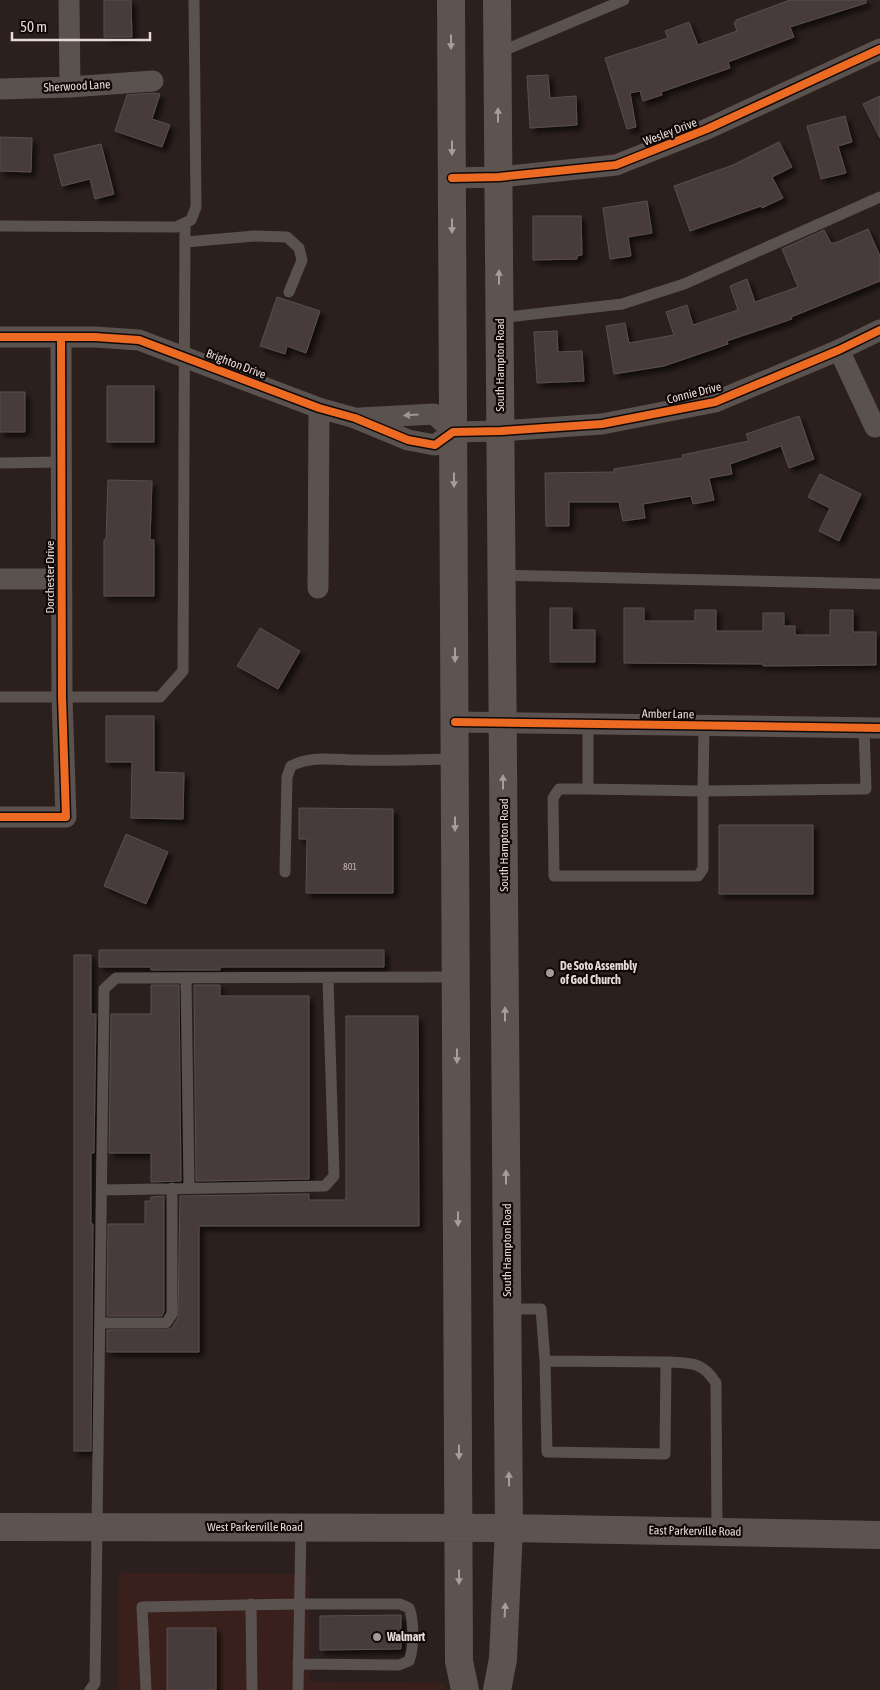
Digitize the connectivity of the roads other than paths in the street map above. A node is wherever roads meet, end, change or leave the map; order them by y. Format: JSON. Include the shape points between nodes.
{"nodes":[{"id":1,"x":69,"y":0,"type":"edge"},
{"id":2,"x":194,"y":0,"type":"edge"},
{"id":3,"x":451,"y":0,"type":"edge"},
{"id":4,"x":497,"y":0,"type":"edge"},
{"id":5,"x":624,"y":0,"type":"edge"},
{"id":6,"x":880,"y":49,"type":"edge"},
{"id":7,"x":498,"y":53,"type":"junction"},
{"id":8,"x":153,"y":81,"type":"dead end"},
{"id":9,"x":70,"y":87,"type":"junction"},
{"id":10,"x":0,"y":89,"type":"edge"},
{"id":11,"x":499,"y":177,"type":"junction"},
{"id":12,"x":452,"y":178,"type":"junction"},
{"id":13,"x":880,"y":197,"type":"edge"},
{"id":14,"x":185,"y":223,"type":"junction"},
{"id":15,"x":0,"y":226,"type":"edge"},
{"id":16,"x":186,"y":242,"type":"junction"},
{"id":17,"x":289,"y":292,"type":"dead end"},
{"id":18,"x":500,"y":318,"type":"junction"},
{"id":19,"x":880,"y":330,"type":"edge"},
{"id":20,"x":0,"y":337,"type":"edge"},
{"id":21,"x":61,"y":337,"type":"junction"},
{"id":22,"x":839,"y":350,"type":"junction"},
{"id":23,"x":184,"y":357,"type":"junction"},
{"id":24,"x":319,"y":408,"type":"junction"},
{"id":25,"x":875,"y":427,"type":"dead end"},
{"id":26,"x":500,"y":431,"type":"junction"},
{"id":27,"x":453,"y":432,"type":"junction"},
{"id":28,"x":0,"y":462,"type":"edge"},
{"id":29,"x":60,"y":462,"type":"junction"},
{"id":30,"x":502,"y":576,"type":"junction"},
{"id":31,"x":0,"y":579,"type":"edge"},
{"id":32,"x":61,"y":579,"type":"junction"},
{"id":33,"x":880,"y":584,"type":"edge"},
{"id":34,"x":318,"y":588,"type":"dead end"},
{"id":35,"x":0,"y":697,"type":"edge"},
{"id":36,"x":62,"y":697,"type":"junction"},
{"id":37,"x":455,"y":722,"type":"junction"},
{"id":38,"x":503,"y":723,"type":"junction"},
{"id":39,"x":588,"y":724,"type":"junction"},
{"id":40,"x":704,"y":726,"type":"junction"},
{"id":41,"x":872,"y":728,"type":"edge"},
{"id":42,"x":455,"y":759,"type":"junction"},
{"id":43,"x":588,"y":788,"type":"junction"},
{"id":44,"x":703,"y":791,"type":"junction"},
{"id":45,"x":0,"y":817,"type":"edge"},
{"id":46,"x":285,"y":872,"type":"dead end"},
{"id":47,"x":456,"y":977,"type":"junction"},
{"id":48,"x":186,"y":978,"type":"junction"},
{"id":49,"x":328,"y":978,"type":"junction"},
{"id":50,"x":172,"y":1188,"type":"junction"},
{"id":51,"x":189,"y":1188,"type":"junction"},
{"id":52,"x":102,"y":1190,"type":"junction"},
{"id":53,"x":507,"y":1309,"type":"junction"},
{"id":54,"x":100,"y":1323,"type":"junction"},
{"id":55,"x":545,"y":1361,"type":"junction"},
{"id":56,"x":666,"y":1362,"type":"junction"},
{"id":57,"x":0,"y":1527,"type":"edge"},
{"id":58,"x":98,"y":1527,"type":"junction"},
{"id":59,"x":301,"y":1528,"type":"junction"},
{"id":60,"x":459,"y":1528,"type":"junction"},
{"id":61,"x":509,"y":1528,"type":"junction"},
{"id":62,"x":717,"y":1532,"type":"junction"},
{"id":63,"x":880,"y":1535,"type":"edge"},
{"id":64,"x":251,"y":1604,"type":"junction"},
{"id":65,"x":299,"y":1604,"type":"junction"},
{"id":66,"x":298,"y":1664,"type":"junction"},
{"id":67,"x":90,"y":1690,"type":"edge"},
{"id":68,"x":146,"y":1690,"type":"edge"},
{"id":69,"x":252,"y":1690,"type":"edge"},
{"id":70,"x":298,"y":1690,"type":"edge"},
{"id":71,"x":465,"y":1690,"type":"edge"},
{"id":72,"x":497,"y":1690,"type":"edge"}],
"edges":[{"from":1,"to":9,"type":"street"},
{"from":2,"to":14,"type":"lane","via":[[196,207],[191,220]]},
{"from":3,"to":12,"type":"main road","one_way":true},
{"from":4,"to":7,"type":"main road","name":"South Hampton Road"},
{"from":5,"to":7,"type":"lane"},
{"from":6,"to":11,"type":"street","name":"Wesley Drive","via":[[707,130],[616,165]]},
{"from":11,"to":7,"type":"main road","name":"South Hampton Road","one_way":true},
{"from":8,"to":9,"type":"street","name":"Sherwood Lane"},
{"from":9,"to":10,"type":"street","name":"Sherwood Lane"},
{"from":11,"to":12,"type":"street","name":"Wesley Drive"},
{"from":18,"to":11,"type":"main road","name":"South Hampton Road","one_way":true},
{"from":12,"to":27,"type":"main road","one_way":true},
{"from":13,"to":18,"type":"lane","via":[[684,284],[622,304]]},
{"from":14,"to":15,"type":"lane","via":[[176,227]]},
{"from":14,"to":16,"type":"lane"},
{"from":16,"to":17,"type":"lane","via":[[254,236],[287,237],[299,248],[302,260]]},
{"from":16,"to":23,"type":"lane"},
{"from":18,"to":26,"type":"main road","name":"South Hampton Road"},
{"from":19,"to":22,"type":"street","name":"Connie Drive"},
{"from":20,"to":21,"type":"street","name":"Brighton Drive"},
{"from":21,"to":23,"type":"street","name":"Brighton Drive","via":[[139,340]]},
{"from":21,"to":29,"type":"street","name":"Dorchester Drive"},
{"from":22,"to":25,"type":"street"},
{"from":22,"to":26,"type":"street","name":"Connie Drive","via":[[715,402],[602,424]]},
{"from":23,"to":24,"type":"street","name":"Brighton Drive"},
{"from":23,"to":36,"type":"lane","via":[[183,671],[160,697]]},
{"from":24,"to":27,"type":"street","name":"Brighton Drive","via":[[355,418],[408,440],[436,445]]},
{"from":24,"to":34,"type":"street"},
{"from":26,"to":27,"type":"street","name":"Connie Drive"},
{"from":26,"to":30,"type":"main road","name":"South Hampton Road"},
{"from":27,"to":37,"type":"main road","one_way":true},
{"from":28,"to":29,"type":"lane"},
{"from":29,"to":32,"type":"street","name":"Dorchester Drive"},
{"from":30,"to":33,"type":"lane"},
{"from":30,"to":38,"type":"main road","name":"South Hampton Road"},
{"from":31,"to":32,"type":"street"},
{"from":32,"to":36,"type":"street","name":"Dorchester Drive"},
{"from":35,"to":36,"type":"lane"},
{"from":36,"to":45,"type":"street","name":"Dorchester Drive","via":[[66,817]]},
{"from":37,"to":38,"type":"street","name":"Amber Lane"},
{"from":37,"to":42,"type":"main road"},
{"from":38,"to":39,"type":"street","name":"Amber Lane"},
{"from":53,"to":38,"type":"main road","name":"South Hampton Road","one_way":true},
{"from":39,"to":40,"type":"street","name":"Amber Lane"},
{"from":39,"to":43,"type":"lane"},
{"from":40,"to":41,"type":"street","name":"Amber Lane"},
{"from":40,"to":44,"type":"lane"},
{"from":41,"to":44,"type":"lane","via":[[866,789]]},
{"from":42,"to":46,"type":"lane","via":[[328,758],[301,761],[291,766],[287,777]]},
{"from":42,"to":47,"type":"main road","one_way":true},
{"from":43,"to":44,"type":"lane"},
{"from":43,"to":44,"type":"lane","via":[[559,788],[553,798],[554,876],[698,876],[703,869]]},
{"from":47,"to":49,"type":"lane"},
{"from":47,"to":60,"type":"main road","one_way":true},
{"from":48,"to":49,"type":"lane"},
{"from":48,"to":51,"type":"lane"},
{"from":48,"to":52,"type":"lane","via":[[116,978],[104,989]]},
{"from":49,"to":51,"type":"lane","via":[[334,1176],[325,1186]]},
{"from":50,"to":51,"type":"lane"},
{"from":50,"to":52,"type":"lane"},
{"from":50,"to":54,"type":"lane","via":[[172,1314],[166,1323]]},
{"from":52,"to":54,"type":"lane"},
{"from":53,"to":55,"type":"lane","via":[[542,1309]]},
{"from":61,"to":53,"type":"main road","name":"South Hampton Road","one_way":true},
{"from":54,"to":58,"type":"lane"},
{"from":55,"to":56,"type":"lane"},
{"from":55,"to":56,"type":"lane","via":[[547,1452],[665,1454]]},
{"from":56,"to":62,"type":"lane","via":[[693,1363],[709,1372],[716,1383]]},
{"from":57,"to":58,"type":"main road","name":"West Parkerville Road"},
{"from":58,"to":59,"type":"main road","name":"West Parkerville Road"},
{"from":58,"to":67,"type":"lane","via":[[95,1683]]},
{"from":59,"to":60,"type":"main road","name":"West Parkerville Road"},
{"from":59,"to":65,"type":"lane"},
{"from":60,"to":61,"type":"main road","name":"West Parkerville Road"},
{"from":60,"to":71,"type":"main road","one_way":true,"via":[[459,1661]]},
{"from":61,"to":62,"type":"main road","name":"East Parkerville Road"},
{"from":72,"to":61,"type":"main road","name":"South Hampton Road","one_way":true,"via":[[503,1659]]},
{"from":62,"to":63,"type":"main road","name":"East Parkerville Road"},
{"from":64,"to":65,"type":"lane"},
{"from":64,"to":68,"type":"lane","via":[[142,1607]]},
{"from":64,"to":69,"type":"lane"},
{"from":65,"to":66,"type":"lane"},
{"from":65,"to":66,"type":"lane","via":[[400,1604],[409,1608],[412,1615],[412,1654],[409,1661],[399,1665]]},
{"from":66,"to":70,"type":"lane"}]}
